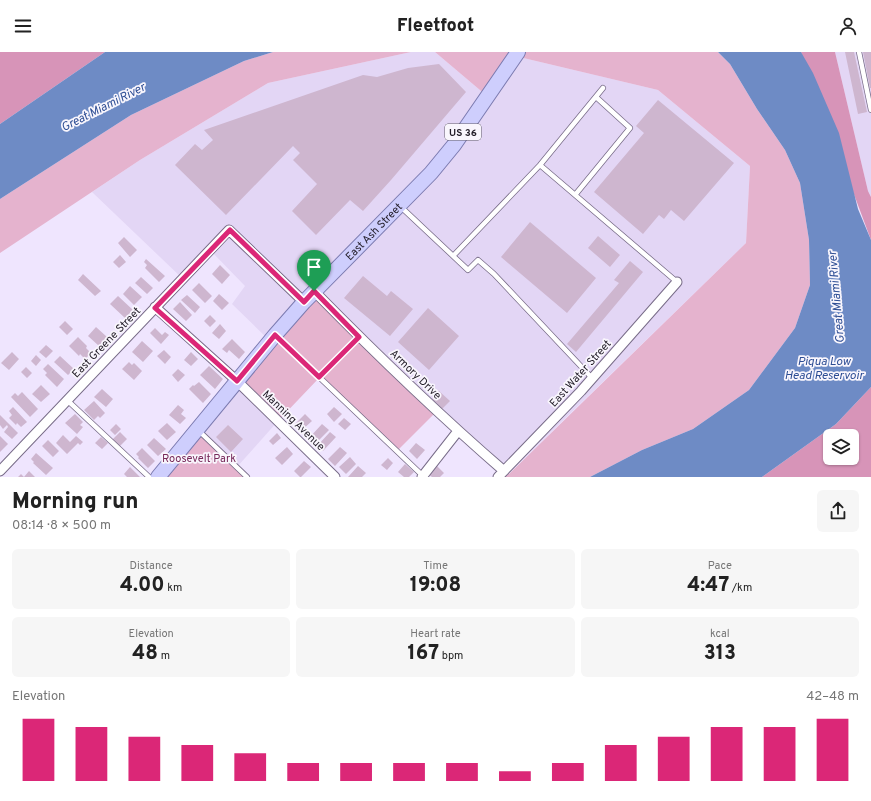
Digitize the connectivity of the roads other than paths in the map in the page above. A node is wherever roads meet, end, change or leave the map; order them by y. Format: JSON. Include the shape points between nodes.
{"nodes":[{"id":1,"x":518,"y":52,"type":"edge"},
{"id":2,"x":859,"y":52,"type":"edge"},
{"id":3,"x":604,"y":88,"type":"dead end"},
{"id":4,"x":596,"y":97,"type":"junction"},
{"id":5,"x":871,"y":110,"type":"edge"},
{"id":6,"x":540,"y":165,"type":"junction"},
{"id":7,"x":575,"y":195,"type":"junction"},
{"id":8,"x":400,"y":206,"type":"junction"},
{"id":9,"x":454,"y":255,"type":"junction"},
{"id":10,"x":677,"y":282,"type":"joint"},
{"id":11,"x":314,"y":291,"type":"junction"},
{"id":12,"x":304,"y":302,"type":"junction"},
{"id":13,"x":155,"y":308,"type":"junction"},
{"id":14,"x":275,"y":335,"type":"junction"},
{"id":15,"x":359,"y":337,"type":"junction"},
{"id":16,"x":319,"y":377,"type":"junction"},
{"id":17,"x":592,"y":378,"type":"junction"},
{"id":18,"x":237,"y":381,"type":"junction"},
{"id":19,"x":67,"y":400,"type":"junction"},
{"id":20,"x":198,"y":429,"type":"junction"},
{"id":21,"x":458,"y":431,"type":"junction"},
{"id":22,"x":0,"y":471,"type":"edge"},
{"id":23,"x":501,"y":474,"type":"edge"},
{"id":24,"x":422,"y":476,"type":"edge"},
{"id":25,"x":149,"y":477,"type":"edge"},
{"id":26,"x":158,"y":477,"type":"edge"},
{"id":27,"x":247,"y":477,"type":"edge"},
{"id":28,"x":335,"y":477,"type":"edge"}],
"edges":[{"from":1,"to":8,"type":"main road","name":"East Ash Street","number":"US 36","via":[[454,145]]},
{"from":2,"to":5,"type":"lane"},
{"from":3,"to":4,"type":"lane"},
{"from":4,"to":6,"type":"lane"},
{"from":4,"to":7,"type":"lane","via":[[630,128]]},
{"from":6,"to":7,"type":"lane"},
{"from":6,"to":9,"type":"lane"},
{"from":7,"to":10,"type":"lane"},
{"from":8,"to":9,"type":"lane"},
{"from":8,"to":11,"type":"main road","name":"East Ash Street","number":"US 36"},
{"from":9,"to":17,"type":"lane","via":[[468,270],[478,260],[494,274]]},
{"from":10,"to":17,"type":"street","name":"East Water Street"},
{"from":11,"to":12,"type":"main road","name":"East Ash Street","number":"US 36"},
{"from":11,"to":15,"type":"street","name":"Armory Drive"},
{"from":12,"to":13,"type":"street","name":"East Greene Street","via":[[230,230]]},
{"from":12,"to":14,"type":"main road","name":"East Ash Street","number":"US 36"},
{"from":13,"to":18,"type":"street","name":"Manning Avenue"},
{"from":13,"to":19,"type":"street","name":"East Greene Street"},
{"from":14,"to":16,"type":"lane"},
{"from":14,"to":18,"type":"main road","name":"East Ash Street","number":"US 36"},
{"from":15,"to":16,"type":"lane"},
{"from":15,"to":21,"type":"street","name":"Armory Drive"},
{"from":16,"to":24,"type":"lane"},
{"from":17,"to":23,"type":"street","name":"East Water Street"},
{"from":18,"to":20,"type":"main road","name":"East Ash Street","number":"US 36"},
{"from":18,"to":28,"type":"street","name":"Manning Avenue"},
{"from":19,"to":22,"type":"street","name":"East Greene Street"},
{"from":19,"to":25,"type":"lane"},
{"from":20,"to":26,"type":"main road","name":"East Ash Street","number":"US 36"},
{"from":20,"to":27,"type":"lane"},
{"from":21,"to":23,"type":"street","name":"Armory Drive"},
{"from":21,"to":24,"type":"street"}]}
